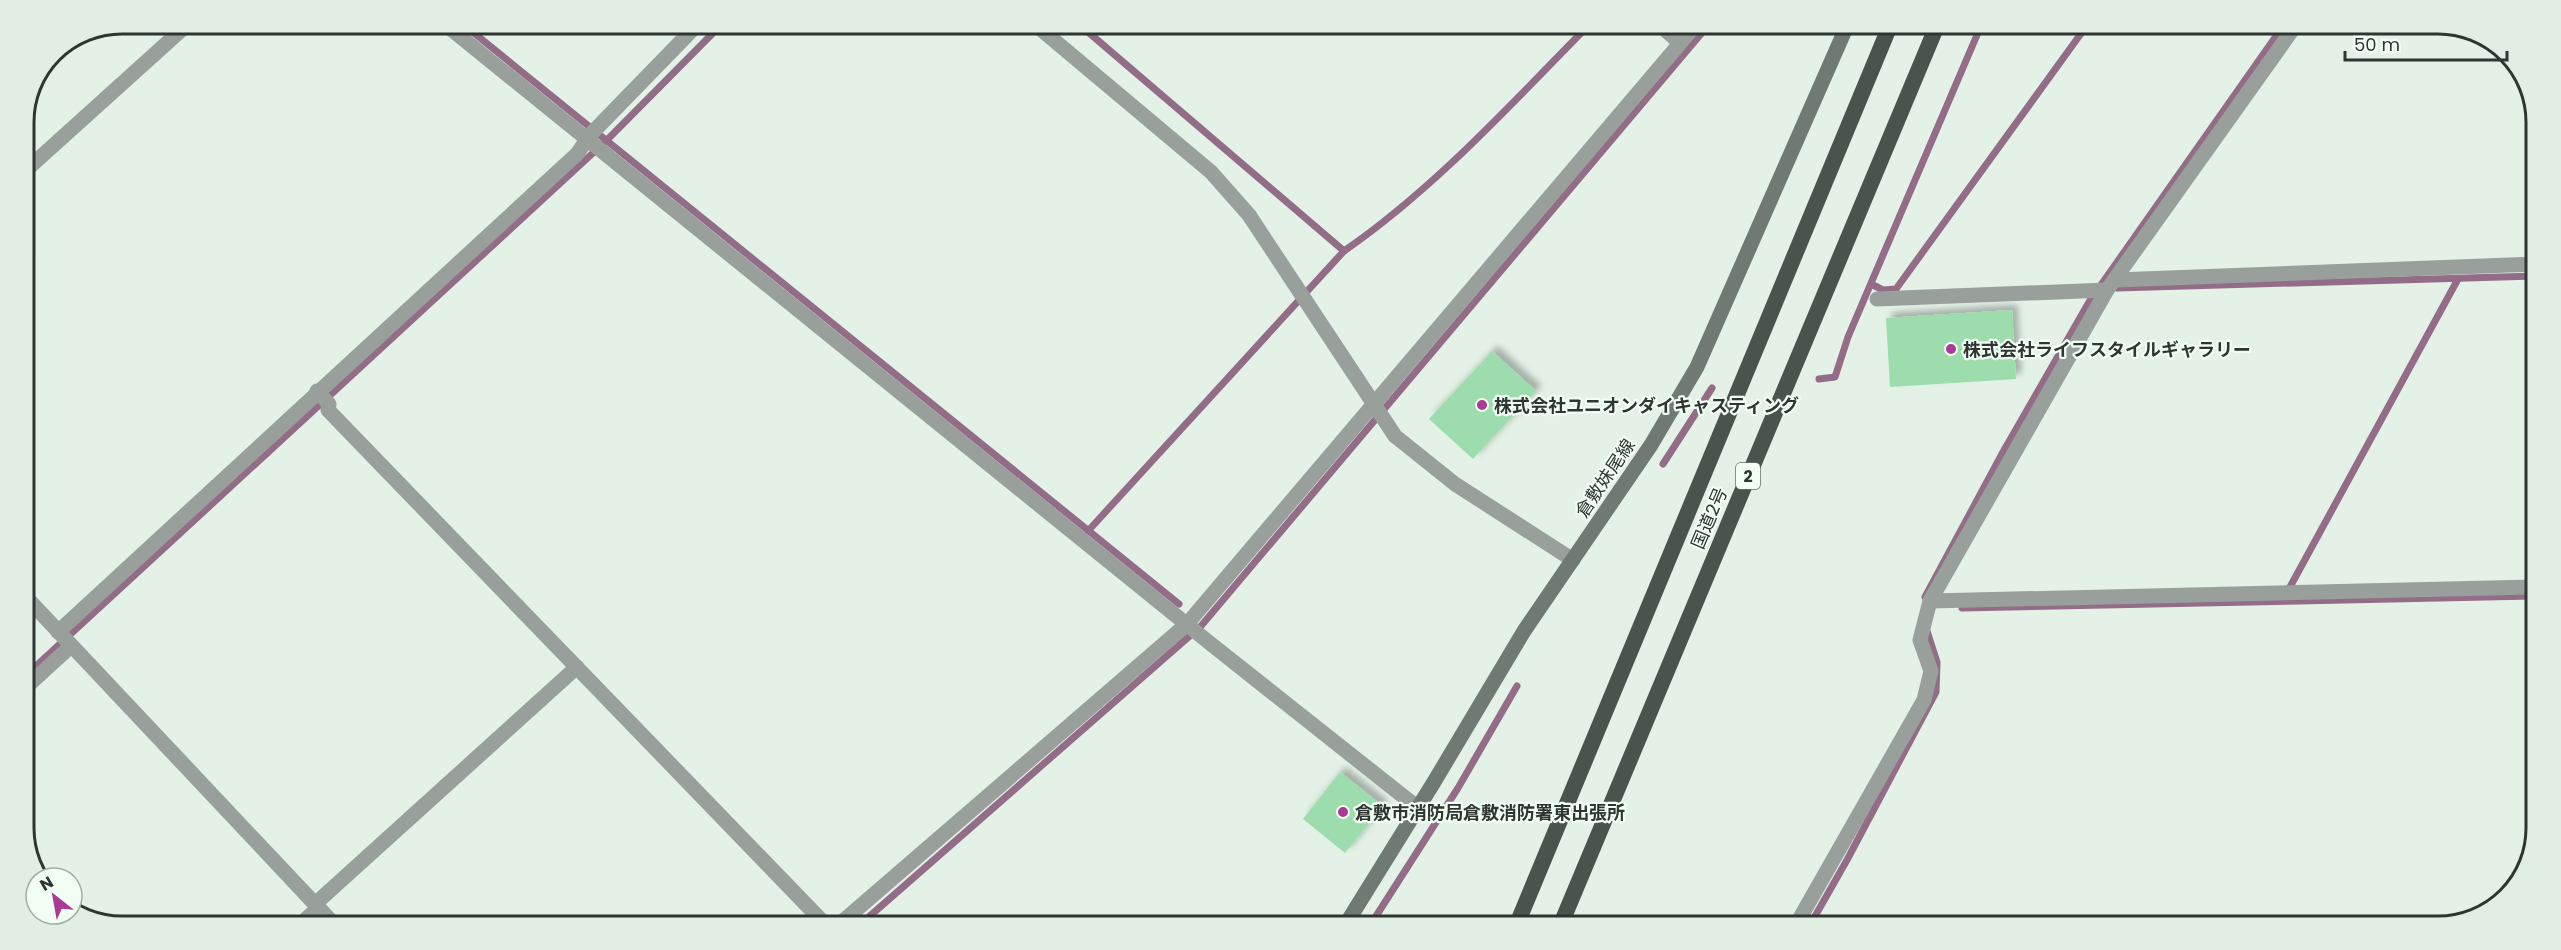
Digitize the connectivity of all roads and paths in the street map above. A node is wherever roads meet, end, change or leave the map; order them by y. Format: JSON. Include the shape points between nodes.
{"nodes":[{"id":1,"x":176,"y":35,"type":"edge"},
{"id":2,"x":459,"y":35,"type":"edge"},
{"id":3,"x":688,"y":35,"type":"edge"},
{"id":4,"x":1048,"y":35,"type":"edge"},
{"id":5,"x":1672,"y":35,"type":"edge"},
{"id":6,"x":1687,"y":35,"type":"edge"},
{"id":7,"x":1843,"y":35,"type":"edge"},
{"id":8,"x":1886,"y":35,"type":"edge"},
{"id":9,"x":1933,"y":35,"type":"edge"},
{"id":10,"x":2289,"y":35,"type":"edge"},
{"id":11,"x":1680,"y":43,"type":"junction"},
{"id":12,"x":595,"y":139,"type":"junction"},
{"id":13,"x":35,"y":162,"type":"edge"},
{"id":14,"x":2526,"y":265,"type":"edge"},
{"id":15,"x":2103,"y":288,"type":"junction"},
{"id":16,"x":1877,"y":299,"type":"dead end"},
{"id":17,"x":322,"y":397,"type":"junction"},
{"id":18,"x":1375,"y":406,"type":"junction"},
{"id":19,"x":1573,"y":560,"type":"junction"},
{"id":20,"x":2526,"y":586,"type":"edge"},
{"id":21,"x":1929,"y":604,"type":"junction"},
{"id":22,"x":35,"y":607,"type":"edge"},
{"id":23,"x":1192,"y":629,"type":"junction"},
{"id":24,"x":65,"y":639,"type":"junction"},
{"id":25,"x":577,"y":667,"type":"junction"},
{"id":26,"x":35,"y":676,"type":"edge"},
{"id":27,"x":1418,"y":808,"type":"junction"},
{"id":28,"x":317,"y":906,"type":"junction"},
{"id":29,"x":308,"y":916,"type":"edge"},
{"id":30,"x":326,"y":916,"type":"edge"},
{"id":31,"x":817,"y":916,"type":"edge"},
{"id":32,"x":850,"y":916,"type":"edge"},
{"id":33,"x":1351,"y":916,"type":"edge"},
{"id":34,"x":1520,"y":916,"type":"edge"},
{"id":35,"x":1564,"y":916,"type":"edge"},
{"id":36,"x":1801,"y":916,"type":"edge"}],
"edges":[{"from":1,"to":13,"type":"street"},
{"from":2,"to":12,"type":"street"},
{"from":3,"to":12,"type":"street"},
{"from":4,"to":18,"type":"street","via":[[1211,172],[1249,214]]},
{"from":5,"to":11,"type":"street"},
{"from":6,"to":11,"type":"street"},
{"from":7,"to":19,"type":"main road","name":"倉敷妹尾線","via":[[1697,367],[1651,445]]},
{"from":8,"to":34,"type":"highway","name":"国道2号","number":"2"},
{"from":9,"to":35,"type":"highway","name":"国道2号","number":"2"},
{"from":10,"to":15,"type":"street"},
{"from":11,"to":18,"type":"street"},
{"from":12,"to":17,"type":"street"},
{"from":12,"to":23,"type":"street"},
{"from":14,"to":15,"type":"street"},
{"from":15,"to":16,"type":"street"},
{"from":15,"to":21,"type":"street"},
{"from":17,"to":24,"type":"street"},
{"from":17,"to":25,"type":"street","via":[[328,410]]},
{"from":18,"to":19,"type":"street","via":[[1395,436],[1455,484]]},
{"from":18,"to":23,"type":"street"},
{"from":19,"to":27,"type":"main road","name":"倉敷妹尾線","via":[[1524,632]]},
{"from":20,"to":21,"type":"street"},
{"from":21,"to":36,"type":"street","via":[[1920,640],[1931,671],[1924,700]]},
{"from":22,"to":24,"type":"street"},
{"from":23,"to":27,"type":"street"},
{"from":23,"to":32,"type":"street"},
{"from":24,"to":26,"type":"street"},
{"from":24,"to":28,"type":"street"},
{"from":25,"to":28,"type":"street"},
{"from":25,"to":31,"type":"street"},
{"from":27,"to":33,"type":"main road","name":"倉敷妹尾線"},
{"from":28,"to":29,"type":"street"},
{"from":28,"to":30,"type":"street"}]}
